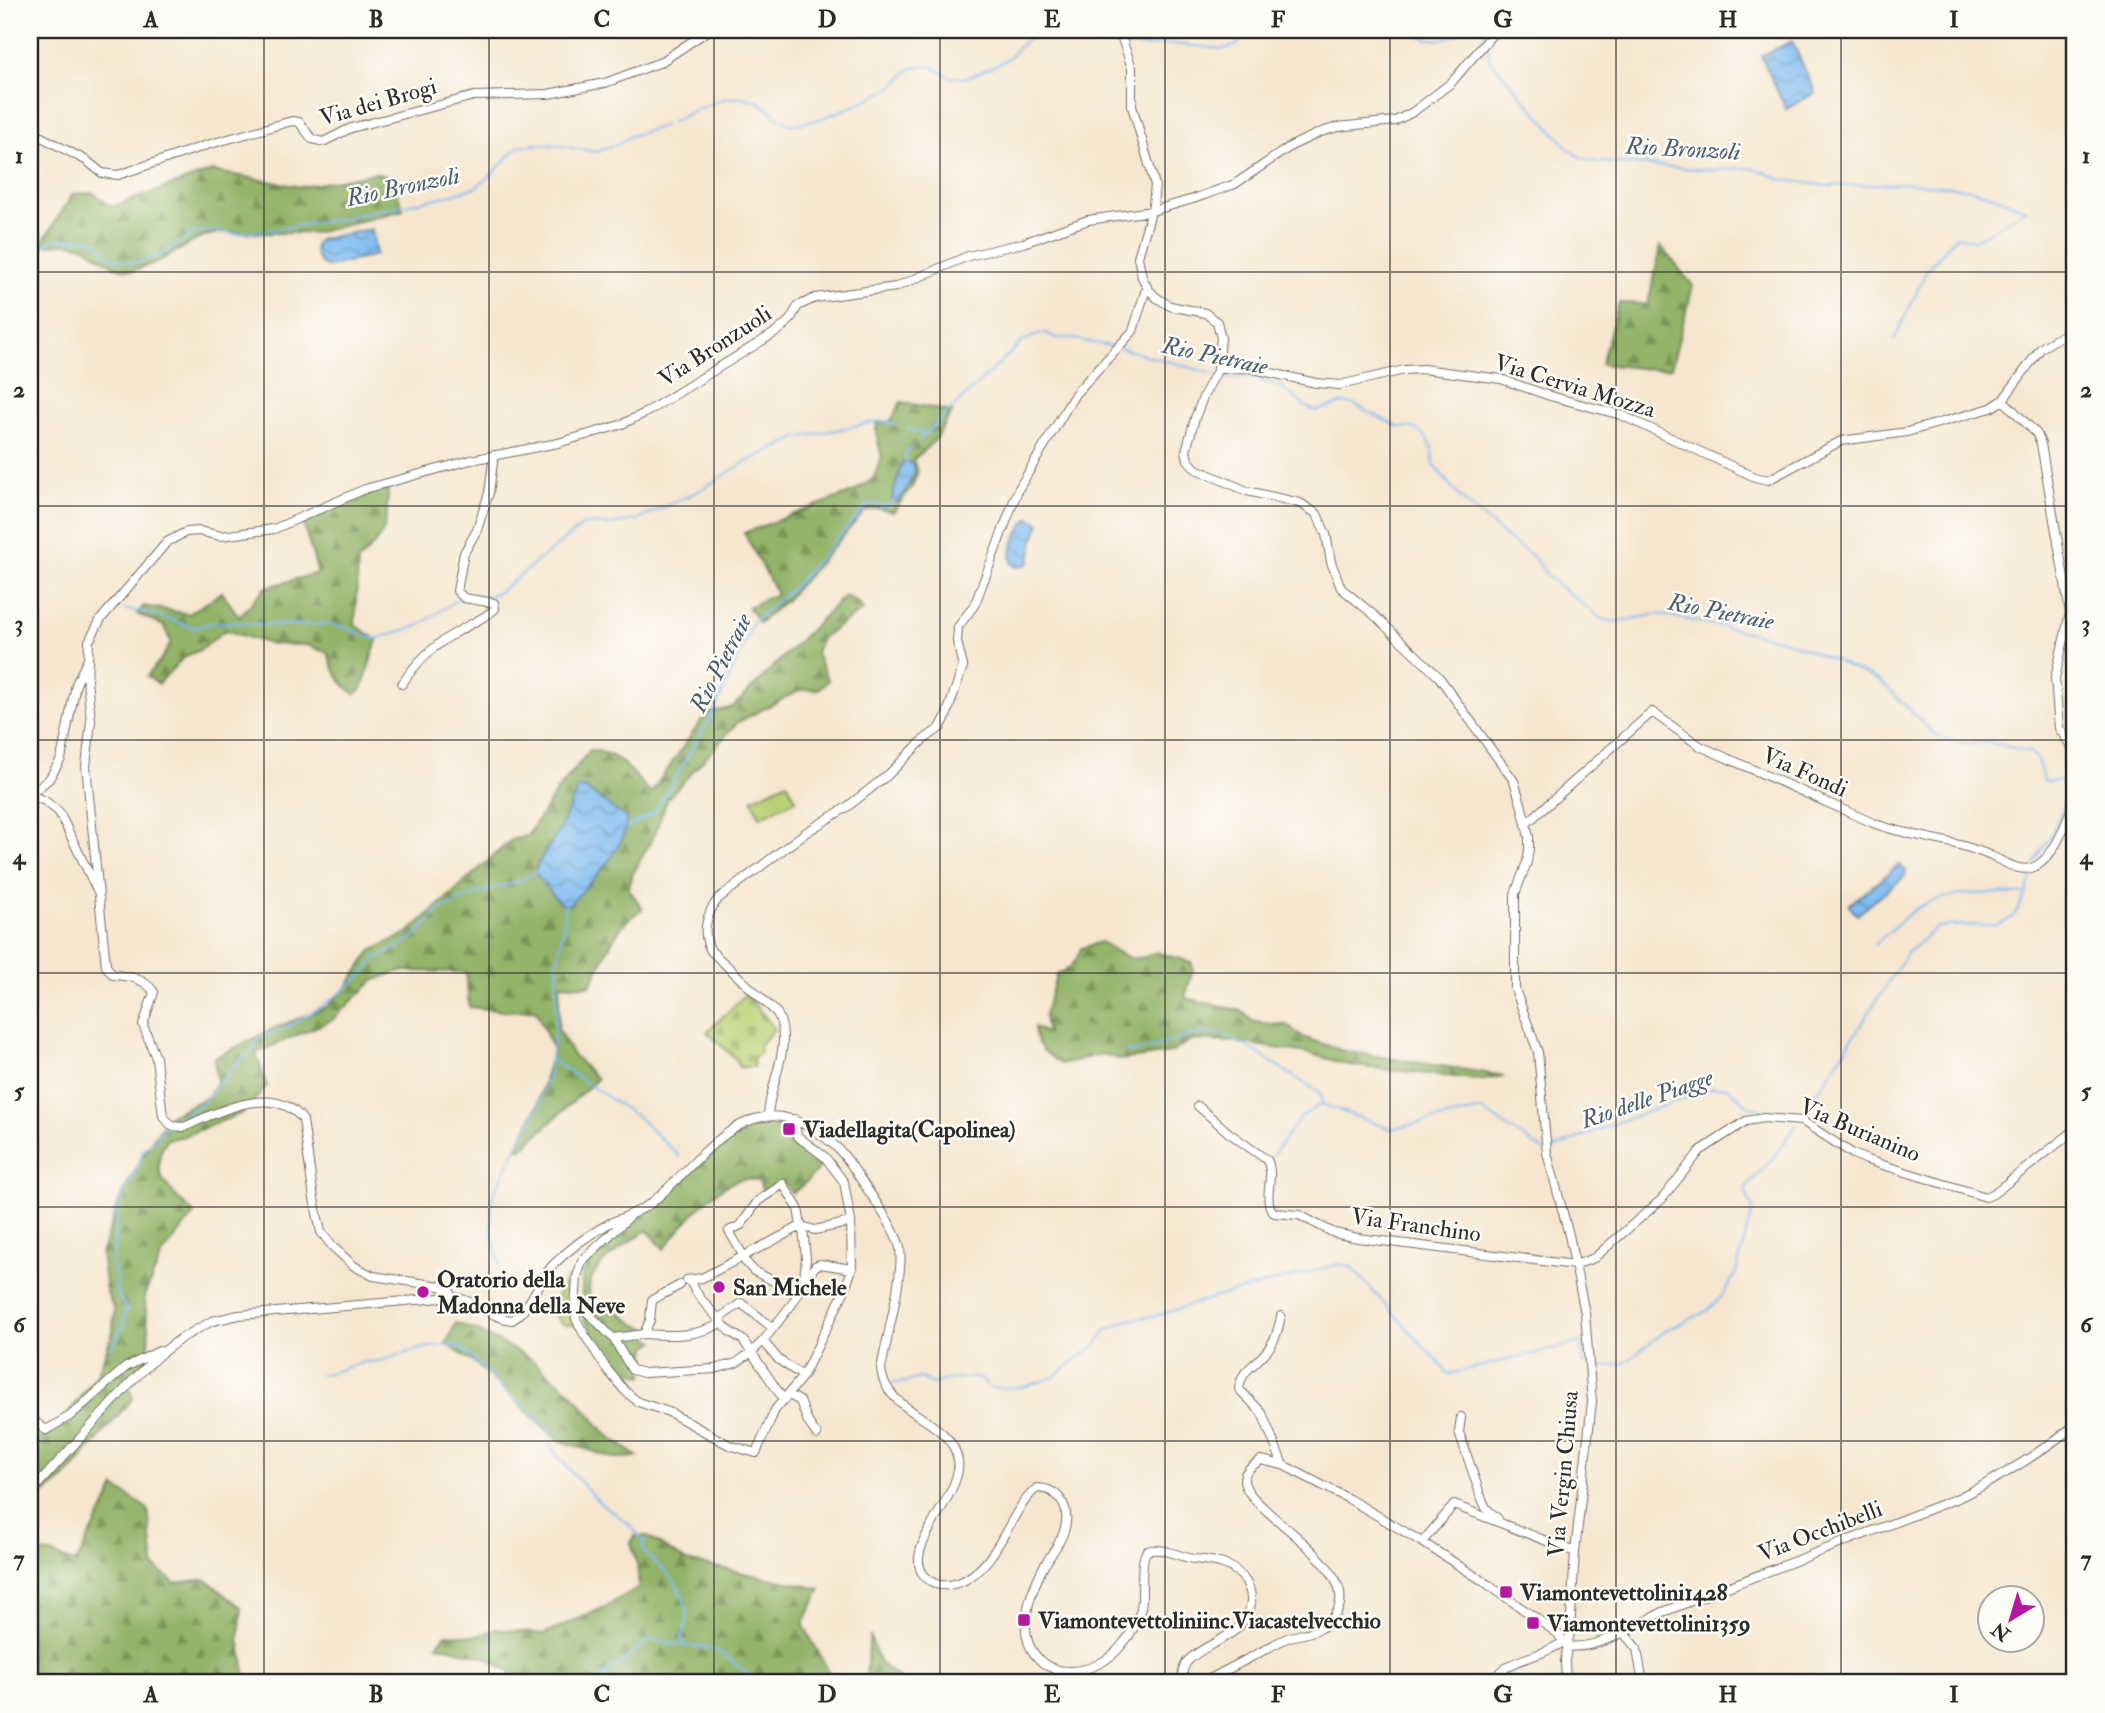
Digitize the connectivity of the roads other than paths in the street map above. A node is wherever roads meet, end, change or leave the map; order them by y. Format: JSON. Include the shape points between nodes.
{"nodes":[{"id":1,"x":709,"y":30,"type":"edge"},
{"id":2,"x":1119,"y":30,"type":"edge"},
{"id":3,"x":1496,"y":30,"type":"edge"},
{"id":4,"x":30,"y":131,"type":"edge"},
{"id":5,"x":1152,"y":211,"type":"junction"},
{"id":6,"x":1149,"y":289,"type":"junction"},
{"id":7,"x":2075,"y":328,"type":"edge"},
{"id":8,"x":1218,"y":369,"type":"junction"},
{"id":9,"x":2003,"y":400,"type":"junction"},
{"id":10,"x":494,"y":455,"type":"junction"},
{"id":11,"x":89,"y":657,"type":"junction"},
{"id":12,"x":402,"y":684,"type":"dead end"},
{"id":13,"x":2075,"y":752,"type":"edge"},
{"id":14,"x":30,"y":795,"type":"edge"},
{"id":15,"x":2075,"y":799,"type":"edge"},
{"id":16,"x":1526,"y":824,"type":"junction"},
{"id":17,"x":99,"y":896,"type":"junction"},
{"id":18,"x":1198,"y":1106,"type":"dead end"},
{"id":19,"x":768,"y":1115,"type":"junction"},
{"id":20,"x":794,"y":1119,"type":"junction"},
{"id":21,"x":2075,"y":1130,"type":"edge"},
{"id":22,"x":630,"y":1216,"type":"junction"},
{"id":23,"x":851,"y":1222,"type":"junction"},
{"id":24,"x":802,"y":1227,"type":"junction"},
{"id":25,"x":741,"y":1258,"type":"junction"},
{"id":26,"x":1575,"y":1265,"type":"junction"},
{"id":27,"x":852,"y":1269,"type":"junction"},
{"id":28,"x":685,"y":1282,"type":"junction"},
{"id":29,"x":805,"y":1282,"type":"junction"},
{"id":30,"x":798,"y":1294,"type":"junction"},
{"id":31,"x":452,"y":1297,"type":"junction"},
{"id":32,"x":575,"y":1300,"type":"junction"},
{"id":33,"x":1281,"y":1316,"type":"dead end"},
{"id":34,"x":720,"y":1321,"type":"junction"},
{"id":35,"x":773,"y":1328,"type":"junction"},
{"id":36,"x":644,"y":1334,"type":"junction"},
{"id":37,"x":613,"y":1338,"type":"junction"},
{"id":38,"x":763,"y":1341,"type":"junction"},
{"id":39,"x":171,"y":1346,"type":"junction"},
{"id":40,"x":752,"y":1352,"type":"junction"},
{"id":41,"x":803,"y":1376,"type":"junction"},
{"id":42,"x":787,"y":1397,"type":"junction"},
{"id":43,"x":1461,"y":1417,"type":"dead end"},
{"id":44,"x":30,"y":1418,"type":"edge"},
{"id":45,"x":2075,"y":1425,"type":"edge"},
{"id":46,"x":817,"y":1435,"type":"dead end"},
{"id":47,"x":1283,"y":1465,"type":"junction"},
{"id":48,"x":30,"y":1493,"type":"edge"},
{"id":49,"x":1503,"y":1524,"type":"junction"},
{"id":50,"x":1422,"y":1542,"type":"junction"},
{"id":51,"x":1575,"y":1552,"type":"junction"},
{"id":52,"x":1623,"y":1632,"type":"junction"},
{"id":53,"x":1565,"y":1644,"type":"junction"},
{"id":54,"x":1190,"y":1683,"type":"edge"},
{"id":55,"x":1202,"y":1683,"type":"edge"},
{"id":56,"x":1490,"y":1683,"type":"edge"},
{"id":57,"x":1566,"y":1683,"type":"edge"},
{"id":58,"x":1643,"y":1683,"type":"edge"}],
"edges":[{"from":1,"to":4,"type":"street","name":"Via dei Brogi","via":[[661,62],[606,82],[548,94],[474,96],[351,128],[323,142],[312,139],[299,122],[292,121],[118,175],[103,173]]},
{"from":2,"to":5,"type":"street","via":[[1132,68],[1132,106],[1155,185]]},
{"from":3,"to":5,"type":"street","name":"Via Bronzuoli","via":[[1451,83],[1413,112],[1395,121],[1321,132],[1291,146],[1235,184]]},
{"from":5,"to":6,"type":"street","via":[[1138,257]]},
{"from":5,"to":10,"type":"street","name":"Via Bronzuoli","via":[[1088,219],[1023,243],[968,256],[895,287],[815,298],[798,306],[778,331],[645,413],[558,443]]},
{"from":6,"to":8,"type":"street","name":"Via Vergin Chiusa","via":[[1170,306],[1205,313],[1217,322],[1221,338]]},
{"from":6,"to":19,"type":"street","via":[[1133,331],[1075,394],[1018,489],[975,604],[958,627],[963,666],[940,728],[889,774],[712,907],[705,931],[711,951],[777,1013],[783,1025],[781,1060]]},
{"from":7,"to":9,"type":"street","name":"Via Cervia Mozza","via":[[2041,348]]},
{"from":8,"to":9,"type":"street","name":"Via Cervia Mozza","via":[[1249,368],[1340,385],[1423,369],[1501,379],[1621,415],[1768,480],[1841,441],[1907,432],[1971,415]]},
{"from":8,"to":16,"type":"street","name":"Via Vergin Chiusa","via":[[1195,418],[1188,460],[1196,469],[1247,491],[1300,503],[1317,514],[1341,588],[1449,689],[1514,781]]},
{"from":9,"to":13,"type":"street","via":[[2038,434],[2046,466],[2070,613],[2055,678],[2059,727]]},
{"from":10,"to":11,"type":"street","name":"Via Bronzuoli","via":[[365,489],[274,529],[221,536],[199,531],[167,542],[101,619],[89,641]]},
{"from":10,"to":12,"type":"street","via":[[489,493],[464,553],[457,591],[464,598],[494,603],[495,609],[438,645],[414,665]]},
{"from":11,"to":14,"type":"street","via":[[76,684],[61,759],[49,779]]},
{"from":11,"to":17,"type":"street","via":[[91,720],[86,766]]},
{"from":14,"to":17,"type":"street","via":[[59,812]]},
{"from":15,"to":16,"type":"street","name":"Via Fondi","via":[[2050,852],[2036,866],[2019,869],[1987,854],[1873,823],[1700,746],[1652,712]]},
{"from":16,"to":26,"type":"street","name":"Via Vergin Chiusa","via":[[1527,862],[1515,905],[1515,989],[1538,1052],[1548,1153]]},
{"from":17,"to":31,"type":"street","via":[[106,966],[113,975],[132,976],[154,992],[143,1025],[156,1058],[166,1121],[184,1127],[252,1102],[283,1104],[295,1110],[303,1120],[321,1232],[332,1246],[373,1276],[440,1286]]},
{"from":18,"to":26,"type":"street","name":"Via Franchino","via":[[1271,1166],[1269,1205],[1274,1213],[1307,1217],[1321,1228],[1358,1238]]},
{"from":19,"to":20,"type":"street"},
{"from":19,"to":22,"type":"street","via":[[739,1125]]},
{"from":20,"to":23,"type":"street","via":[[797,1136],[825,1157],[844,1182]]},
{"from":20,"to":54,"type":"street","via":[[828,1139],[846,1157],[900,1249],[882,1381],[903,1406],[945,1436],[958,1458],[956,1483],[920,1545],[922,1571],[941,1586],[971,1577],[988,1560],[1029,1494],[1048,1488],[1062,1499],[1066,1522],[1039,1574],[1029,1607],[1026,1637],[1030,1650],[1052,1669],[1092,1668],[1108,1659],[1130,1634],[1141,1608],[1142,1561],[1147,1551],[1220,1562],[1243,1577],[1249,1587],[1249,1614],[1235,1632],[1185,1664],[1183,1676]]},
{"from":21,"to":26,"type":"street","name":"Via Burianino","via":[[1986,1197],[1860,1157],[1802,1121],[1751,1119],[1699,1151],[1662,1199],[1594,1258]]},
{"from":22,"to":31,"type":"street","via":[[575,1245],[544,1275],[523,1311],[512,1320],[465,1298]]},
{"from":22,"to":32,"type":"street","via":[[583,1261]]},
{"from":23,"to":24,"type":"street","via":[[815,1230]]},
{"from":23,"to":27,"type":"street"},
{"from":24,"to":25,"type":"street"},
{"from":24,"to":25,"type":"street","via":[[798,1209],[783,1184],[758,1201],[741,1225],[729,1231]]},
{"from":24,"to":29,"type":"street"},
{"from":25,"to":28,"type":"street"},
{"from":25,"to":30,"type":"street","via":[[754,1271]]},
{"from":26,"to":51,"type":"street","name":"Via Vergin Chiusa","via":[[1585,1313],[1592,1402]]},
{"from":27,"to":29,"type":"street","via":[[820,1264]]},
{"from":27,"to":41,"type":"street"},
{"from":28,"to":34,"type":"street"},
{"from":28,"to":36,"type":"street","via":[[652,1300]]},
{"from":29,"to":30,"type":"street"},
{"from":30,"to":35,"type":"street"},
{"from":31,"to":39,"type":"street","via":[[239,1315],[212,1321]]},
{"from":32,"to":37,"type":"street"},
{"from":32,"to":42,"type":"street","via":[[576,1319],[584,1334],[625,1391],[638,1402],[669,1412],[729,1445],[756,1454],[775,1410]]},
{"from":33,"to":47,"type":"street","via":[[1277,1335],[1264,1354],[1245,1369],[1239,1389],[1262,1413]]},
{"from":34,"to":35,"type":"street","via":[[741,1303]]},
{"from":34,"to":36,"type":"street","via":[[707,1331],[684,1335]]},
{"from":34,"to":40,"type":"street"},
{"from":35,"to":38,"type":"street"},
{"from":36,"to":37,"type":"street"},
{"from":37,"to":40,"type":"street","via":[[632,1370],[644,1373],[715,1369]]},
{"from":38,"to":40,"type":"street"},
{"from":38,"to":41,"type":"street","via":[[779,1360]]},
{"from":39,"to":44,"type":"street","via":[[126,1367],[70,1416],[46,1430]]},
{"from":39,"to":48,"type":"street","via":[[133,1380]]},
{"from":40,"to":42,"type":"street"},
{"from":41,"to":42,"type":"street"},
{"from":42,"to":46,"type":"street","via":[[800,1401]]},
{"from":43,"to":49,"type":"street","via":[[1459,1432],[1480,1494],[1486,1508]]},
{"from":45,"to":52,"type":"street","name":"Via Occhibelli","via":[[2018,1466],[1969,1493],[1663,1612]]},
{"from":47,"to":50,"type":"street"},
{"from":47,"to":55,"type":"street","via":[[1261,1460],[1245,1473],[1245,1487],[1328,1569],[1340,1596],[1338,1609],[1321,1628],[1286,1639]]},
{"from":49,"to":50,"type":"street","via":[[1454,1505]]},
{"from":49,"to":51,"type":"street"},
{"from":50,"to":53,"type":"street","via":[[1557,1633]]},
{"from":51,"to":53,"type":"street","name":"Via Vergin Chiusa"},
{"from":52,"to":53,"type":"street","name":"Via Occhibelli","via":[[1586,1646]]},
{"from":52,"to":58,"type":"street","via":[[1637,1649]]},
{"from":53,"to":56,"type":"street","name":"Via Occhibelli","via":[[1522,1658]]},
{"from":53,"to":57,"type":"street","name":"Via Vergin Chiusa"}]}
